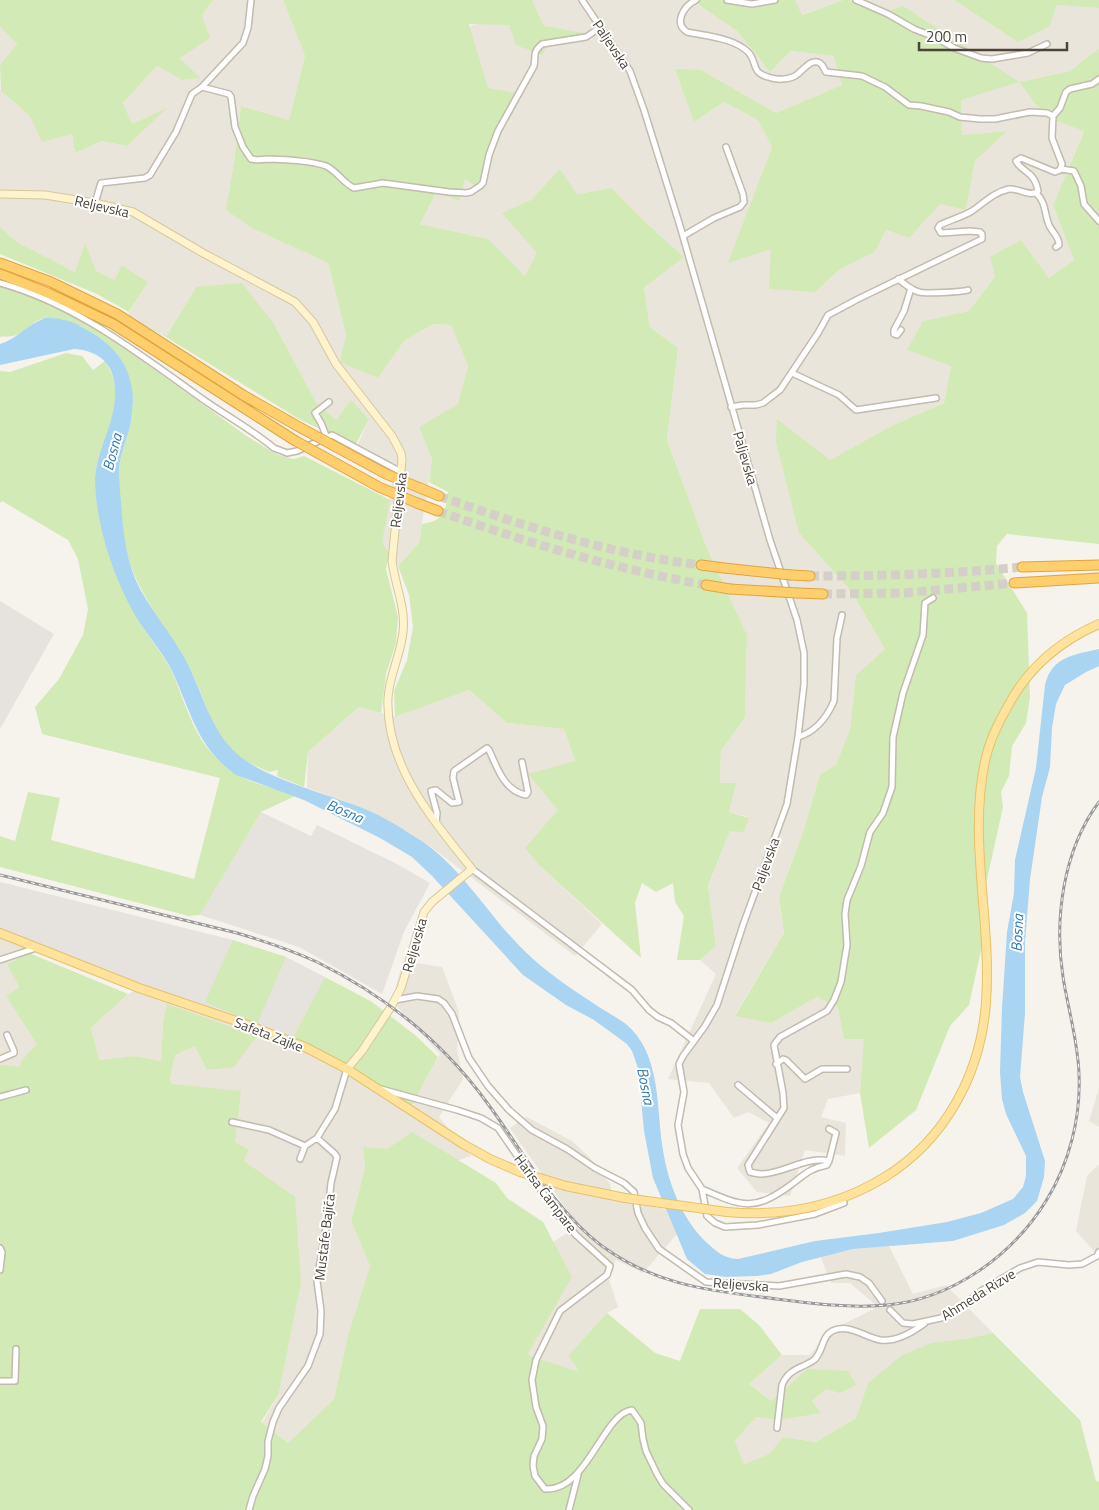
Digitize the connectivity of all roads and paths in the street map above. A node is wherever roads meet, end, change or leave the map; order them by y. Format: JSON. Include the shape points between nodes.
{"nodes":[{"id":1,"x":251,"y":0,"type":"edge"},
{"id":2,"x":582,"y":0,"type":"edge"},
{"id":3,"x":696,"y":0,"type":"edge"},
{"id":4,"x":727,"y":0,"type":"edge"},
{"id":5,"x":775,"y":0,"type":"edge"},
{"id":6,"x":856,"y":0,"type":"edge"},
{"id":7,"x":601,"y":27,"type":"junction"},
{"id":8,"x":1047,"y":44,"type":"dead end"},
{"id":9,"x":1099,"y":79,"type":"edge"},
{"id":10,"x":202,"y":87,"type":"junction"},
{"id":11,"x":1053,"y":116,"type":"junction"},
{"id":12,"x":726,"y":147,"type":"dead end"},
{"id":13,"x":1061,"y":169,"type":"junction"},
{"id":14,"x":1036,"y":193,"type":"junction"},
{"id":15,"x":2,"y":195,"type":"edge"},
{"id":16,"x":95,"y":203,"type":"junction"},
{"id":17,"x":1099,"y":221,"type":"edge"},
{"id":18,"x":683,"y":236,"type":"junction"},
{"id":19,"x":1056,"y":247,"type":"dead end"},
{"id":20,"x":0,"y":263,"type":"edge"},
{"id":21,"x":0,"y":274,"type":"edge"},
{"id":22,"x":898,"y":280,"type":"junction"},
{"id":23,"x":0,"y":283,"type":"edge"},
{"id":24,"x":911,"y":288,"type":"junction"},
{"id":25,"x":968,"y":290,"type":"dead end"},
{"id":26,"x":901,"y":330,"type":"dead end"},
{"id":27,"x":792,"y":373,"type":"junction"},
{"id":28,"x":936,"y":398,"type":"dead end"},
{"id":29,"x":329,"y":402,"type":"dead end"},
{"id":30,"x":731,"y":407,"type":"junction"},
{"id":31,"x":327,"y":438,"type":"junction"},
{"id":32,"x":401,"y":472,"type":"junction"},
{"id":33,"x":439,"y":496,"type":"tunnel mouth"},
{"id":34,"x":438,"y":510,"type":"tunnel mouth"},
{"id":35,"x":701,"y":565,"type":"tunnel mouth"},
{"id":36,"x":1099,"y":565,"type":"edge"},
{"id":37,"x":1022,"y":567,"type":"tunnel mouth"},
{"id":38,"x":810,"y":576,"type":"tunnel mouth"},
{"id":39,"x":1099,"y":578,"type":"edge"},
{"id":40,"x":1014,"y":583,"type":"tunnel mouth"},
{"id":41,"x":706,"y":585,"type":"tunnel mouth"},
{"id":42,"x":823,"y":594,"type":"tunnel mouth"},
{"id":43,"x":933,"y":598,"type":"dead end"},
{"id":44,"x":842,"y":615,"type":"dead end"},
{"id":45,"x":1099,"y":624,"type":"edge"},
{"id":46,"x":798,"y":738,"type":"junction"},
{"id":47,"x":522,"y":762,"type":"dead end"},
{"id":48,"x":436,"y":823,"type":"junction"},
{"id":49,"x":469,"y":871,"type":"junction"},
{"id":50,"x":0,"y":933,"type":"edge"},
{"id":51,"x":36,"y":948,"type":"junction"},
{"id":52,"x":0,"y":960,"type":"edge"},
{"id":53,"x":395,"y":1000,"type":"junction"},
{"id":54,"x":7,"y":1035,"type":"dead end"},
{"id":55,"x":694,"y":1041,"type":"junction"},
{"id":56,"x":0,"y":1059,"type":"edge"},
{"id":57,"x":776,"y":1064,"type":"junction"},
{"id":58,"x":347,"y":1069,"type":"junction"},
{"id":59,"x":847,"y":1069,"type":"dead end"},
{"id":60,"x":738,"y":1085,"type":"dead end"},
{"id":61,"x":376,"y":1087,"type":"junction"},
{"id":62,"x":26,"y":1090,"type":"dead end"},
{"id":63,"x":0,"y":1097,"type":"edge"},
{"id":64,"x":777,"y":1118,"type":"junction"},
{"id":65,"x":232,"y":1122,"type":"dead end"},
{"id":66,"x":830,"y":1130,"type":"dead end"},
{"id":67,"x":316,"y":1138,"type":"junction"},
{"id":68,"x":305,"y":1146,"type":"junction"},
{"id":69,"x":300,"y":1158,"type":"dead end"},
{"id":70,"x":829,"y":1161,"type":"junction"},
{"id":71,"x":702,"y":1189,"type":"junction"},
{"id":72,"x":844,"y":1203,"type":"dead end"},
{"id":73,"x":0,"y":1248,"type":"edge"},
{"id":74,"x":1099,"y":1252,"type":"edge"},
{"id":75,"x":0,"y":1270,"type":"edge"},
{"id":76,"x":882,"y":1301,"type":"dead end"},
{"id":77,"x":890,"y":1310,"type":"dead end"},
{"id":78,"x":928,"y":1321,"type":"junction"},
{"id":79,"x":16,"y":1349,"type":"dead end"},
{"id":80,"x":0,"y":1381,"type":"edge"},
{"id":81,"x":777,"y":1428,"type":"dead end"},
{"id":82,"x":579,"y":1472,"type":"junction"},
{"id":83,"x":249,"y":1510,"type":"edge"},
{"id":84,"x":569,"y":1510,"type":"edge"},
{"id":85,"x":689,"y":1510,"type":"edge"}],
"edges":[{"from":1,"to":10,"type":"street","via":[[243,43]]},
{"from":2,"to":7,"type":"street","name":"Paljevska"},
{"from":3,"to":11,"type":"street","via":[[681,16],[683,30],[739,45],[750,53],[759,74],[768,77],[792,77],[811,63],[818,62],[826,72],[862,76],[885,87],[911,106],[973,119],[995,119],[1030,112]]},
{"from":4,"to":5,"type":"street","via":[[752,4]]},
{"from":6,"to":8,"type":"street","via":[[981,58],[1024,54]]},
{"from":7,"to":10,"type":"street","via":[[586,37],[542,44],[537,49],[534,66],[498,131],[483,183],[466,193],[383,183],[354,188],[331,170],[313,163],[251,159],[236,127],[229,94]]},
{"from":7,"to":18,"type":"street","name":"Paljevska","via":[[630,71]]},
{"from":9,"to":11,"type":"street","via":[[1066,92]]},
{"from":10,"to":16,"type":"street","via":[[192,94],[176,132],[150,175],[101,183]]},
{"from":11,"to":13,"type":"street","via":[[1052,138]]},
{"from":12,"to":18,"type":"street","via":[[744,202]]},
{"from":13,"to":14,"type":"street","via":[[1055,172],[1018,159],[1017,164],[1036,181]]},
{"from":13,"to":17,"type":"street","via":[[1074,171],[1084,204]]},
{"from":14,"to":19,"type":"street","via":[[1044,202],[1047,221],[1059,242]]},
{"from":14,"to":22,"type":"street","via":[[1033,195],[1015,189],[1003,191],[940,225],[941,233],[976,231],[982,234],[982,239]]},
{"from":15,"to":16,"type":"main road","name":"Reljevska","via":[[44,195]]},
{"from":16,"to":32,"type":"main road","name":"Reljevska","via":[[141,216],[295,302],[313,322],[336,364],[392,436],[401,453]]},
{"from":18,"to":30,"type":"street","name":"Paljevska"},
{"from":20,"to":33,"type":"highway","bridge":true,"via":[[51,282],[117,314],[301,428],[386,474]]},
{"from":21,"to":34,"type":"highway","bridge":true,"via":[[48,292],[113,324],[294,440],[379,487]]},
{"from":22,"to":24,"type":"street"},
{"from":22,"to":27,"type":"street","via":[[828,315]]},
{"from":23,"to":31,"type":"street","via":[[36,294],[75,313],[136,350],[274,448],[287,453],[297,452]]},
{"from":24,"to":25,"type":"street","via":[[922,293]]},
{"from":24,"to":26,"type":"street","via":[[894,334]]},
{"from":27,"to":28,"type":"street","via":[[839,395],[856,410]]},
{"from":27,"to":30,"type":"street","via":[[780,390],[762,403]]},
{"from":29,"to":31,"type":"street","via":[[315,413]]},
{"from":30,"to":46,"type":"street","name":"Paljevska","via":[[797,620],[804,661]]},
{"from":31,"to":32,"type":"street","via":[[336,436]]},
{"from":32,"to":48,"type":"main road","name":"Reljevska","via":[[392,561],[402,604],[403,633],[389,692],[390,724],[411,785]]},
{"from":35,"to":38,"type":"highway","bridge":true},
{"from":36,"to":37,"type":"highway"},
{"from":39,"to":40,"type":"highway"},
{"from":41,"to":42,"type":"highway","bridge":true},
{"from":43,"to":57,"type":"street","via":[[925,603],[923,635],[903,693],[893,737],[892,788],[883,813],[870,832],[847,900],[847,946],[841,982],[827,1010],[780,1037],[774,1045]]},
{"from":44,"to":46,"type":"street","via":[[837,638],[834,701],[812,733]]},
{"from":45,"to":61,"type":"main road","name":"Safeta Zajke","bridge":true,"via":[[1048,655],[1031,672],[1014,694],[996,727],[985,761],[980,799],[979,838],[986,950],[986,1002],[982,1029],[967,1082],[951,1111],[926,1145],[901,1167],[849,1196],[812,1207],[764,1214],[625,1198],[566,1186],[490,1160]]},
{"from":46,"to":55,"type":"street","name":"Paljevska","via":[[787,804],[717,1005]]},
{"from":47,"to":48,"type":"street","via":[[526,795],[504,782],[487,748],[479,752],[454,771],[459,802],[452,804],[436,790],[431,791],[437,813]]},
{"from":48,"to":49,"type":"main road","name":"Reljevska"},
{"from":49,"to":53,"type":"main road","name":"Reljevska","via":[[424,912],[404,981]]},
{"from":49,"to":55,"type":"street","via":[[632,990],[649,1010]]},
{"from":50,"to":51,"type":"main road","name":"Safeta Zajke"},
{"from":51,"to":52,"type":"street"},
{"from":51,"to":58,"type":"main road","name":"Safeta Zajke","via":[[291,1041]]},
{"from":53,"to":58,"type":"main road","name":"Reljevska"},
{"from":53,"to":76,"type":"street","name":"Reljevska","via":[[417,996],[444,1003],[452,1014],[468,1058],[509,1110],[532,1130],[624,1182],[634,1192],[638,1213],[659,1249],[706,1282],[779,1286],[846,1274],[869,1283]]},
{"from":54,"to":56,"type":"street","via":[[14,1053]]},
{"from":55,"to":71,"type":"street","via":[[679,1064],[684,1092],[678,1125],[688,1168]]},
{"from":57,"to":59,"type":"street","via":[[786,1060],[805,1079],[822,1069]]},
{"from":57,"to":64,"type":"street","via":[[784,1108]]},
{"from":58,"to":61,"type":"main road","name":"Safeta Zajke"},
{"from":58,"to":67,"type":"street","via":[[335,1109]]},
{"from":60,"to":64,"type":"street"},
{"from":61,"to":82,"type":"street","name":"Harisa Čampare","via":[[481,1118],[498,1128],[558,1214],[610,1266],[607,1276],[560,1311],[536,1360],[532,1380],[543,1426],[542,1439],[534,1456],[535,1476],[545,1489],[550,1489],[565,1484]]},
{"from":62,"to":63,"type":"street"},
{"from":64,"to":70,"type":"street","via":[[748,1165],[750,1172],[763,1174],[813,1160]]},
{"from":65,"to":68,"type":"street","via":[[269,1130]]},
{"from":66,"to":70,"type":"street","via":[[836,1133]]},
{"from":67,"to":68,"type":"street"},
{"from":67,"to":83,"type":"street","name":"Mustafe Bajića","via":[[337,1158],[317,1281],[320,1334],[308,1366],[273,1422],[265,1469]]},
{"from":68,"to":69,"type":"street"},
{"from":70,"to":71,"type":"street","via":[[809,1171],[774,1197],[757,1204],[732,1202]]},
{"from":71,"to":72,"type":"street","via":[[707,1216],[726,1227],[758,1225],[815,1214]]},
{"from":73,"to":75,"type":"street"},
{"from":74,"to":78,"type":"street","name":"Ahmeda Rizve","via":[[1082,1264],[1038,1262],[1020,1268],[982,1290],[964,1305],[941,1318]]},
{"from":77,"to":78,"type":"street","name":"Ahmeda Rizve","via":[[902,1323]]},
{"from":78,"to":81,"type":"street","via":[[912,1332],[887,1341],[848,1328],[832,1331],[814,1360],[795,1369],[785,1379]]},
{"from":79,"to":80,"type":"street","via":[[15,1381]]},
{"from":82,"to":84,"type":"street"},
{"from":82,"to":85,"type":"street","name":"Harisa Čampare","via":[[612,1426],[624,1413],[632,1410],[641,1423],[646,1451],[657,1474]]}]}
